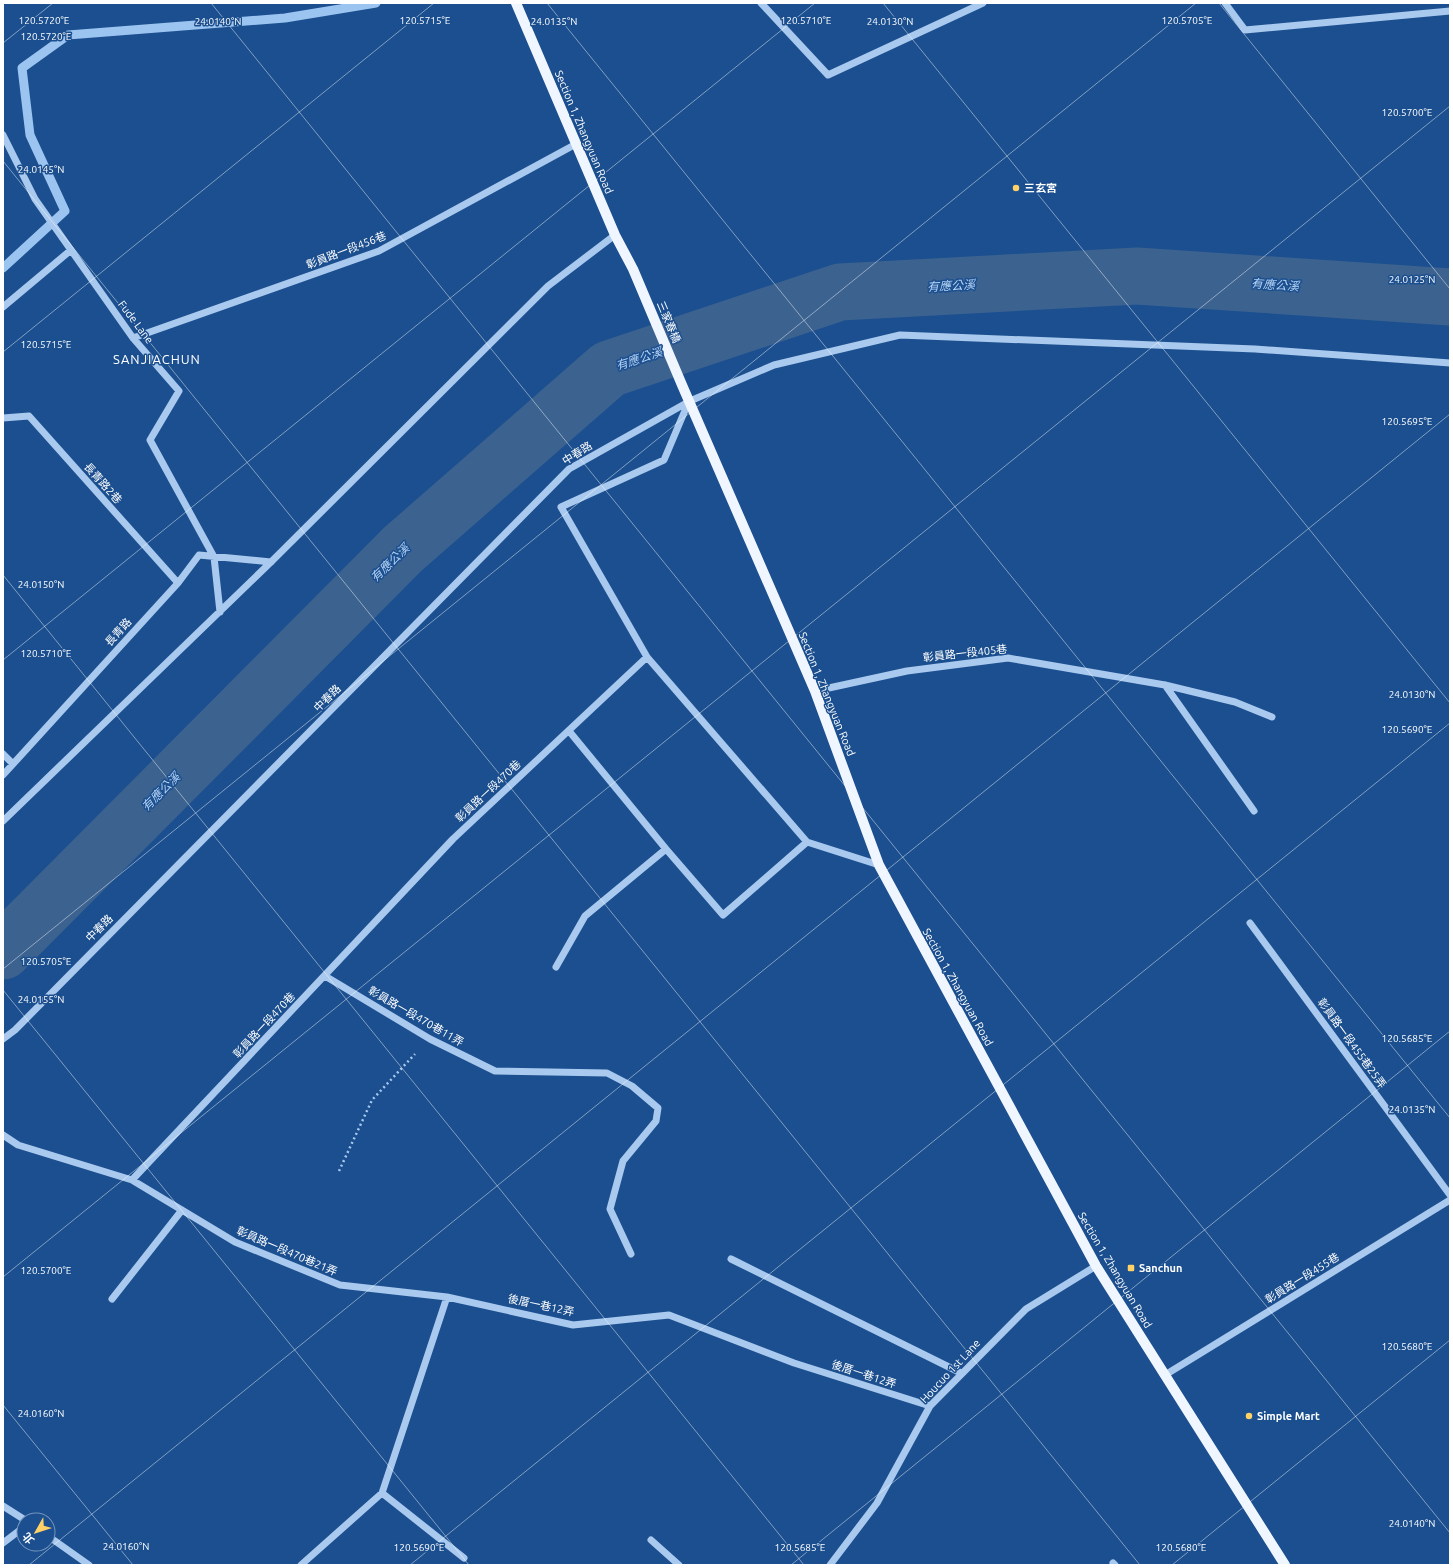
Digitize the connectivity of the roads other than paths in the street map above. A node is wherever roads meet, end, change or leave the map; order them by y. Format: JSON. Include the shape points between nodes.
{"nodes":[{"id":1,"x":516,"y":3,"type":"edge"},
{"id":2,"x":761,"y":3,"type":"edge"},
{"id":3,"x":983,"y":3,"type":"edge"},
{"id":4,"x":1224,"y":3,"type":"edge"},
{"id":5,"x":1450,"y":11,"type":"edge"},
{"id":6,"x":3,"y":135,"type":"edge"},
{"id":7,"x":576,"y":144,"type":"junction"},
{"id":8,"x":615,"y":235,"type":"junction"},
{"id":9,"x":71,"y":250,"type":"junction"},
{"id":10,"x":633,"y":268,"type":"joint"},
{"id":11,"x":3,"y":307,"type":"edge"},
{"id":12,"x":133,"y":338,"type":"junction"},
{"id":13,"x":1450,"y":363,"type":"edge"},
{"id":14,"x":682,"y":385,"type":"joint"},
{"id":15,"x":690,"y":401,"type":"junction"},
{"id":16,"x":3,"y":418,"type":"edge"},
{"id":17,"x":214,"y":557,"type":"junction"},
{"id":18,"x":271,"y":562,"type":"junction"},
{"id":19,"x":178,"y":583,"type":"junction"},
{"id":20,"x":220,"y":612,"type":"junction"},
{"id":21,"x":647,"y":657,"type":"junction"},
{"id":22,"x":1165,"y":685,"type":"junction"},
{"id":23,"x":815,"y":691,"type":"junction"},
{"id":24,"x":1272,"y":717,"type":"dead end"},
{"id":25,"x":569,"y":730,"type":"junction"},
{"id":26,"x":3,"y":754,"type":"edge"},
{"id":27,"x":13,"y":764,"type":"junction"},
{"id":28,"x":3,"y":775,"type":"edge"},
{"id":29,"x":1254,"y":811,"type":"dead end"},
{"id":30,"x":3,"y":821,"type":"edge"},
{"id":31,"x":807,"y":842,"type":"junction"},
{"id":32,"x":666,"y":850,"type":"junction"},
{"id":33,"x":878,"y":865,"type":"junction"},
{"id":34,"x":1250,"y":923,"type":"dead end"},
{"id":35,"x":556,"y":967,"type":"dead end"},
{"id":36,"x":325,"y":976,"type":"junction"},
{"id":37,"x":3,"y":1039,"type":"edge"},
{"id":38,"x":3,"y":1135,"type":"edge"},
{"id":39,"x":132,"y":1180,"type":"junction"},
{"id":40,"x":1450,"y":1195,"type":"edge"},
{"id":41,"x":1450,"y":1200,"type":"edge"},
{"id":42,"x":182,"y":1210,"type":"junction"},
{"id":43,"x":631,"y":1254,"type":"dead end"},
{"id":44,"x":731,"y":1259,"type":"dead end"},
{"id":45,"x":1096,"y":1266,"type":"junction"},
{"id":46,"x":447,"y":1296,"type":"junction"},
{"id":47,"x":112,"y":1299,"type":"dead end"},
{"id":48,"x":961,"y":1373,"type":"junction"},
{"id":49,"x":1165,"y":1375,"type":"junction"},
{"id":50,"x":930,"y":1406,"type":"junction"},
{"id":51,"x":382,"y":1493,"type":"junction"},
{"id":52,"x":3,"y":1506,"type":"edge"},
{"id":53,"x":16,"y":1514,"type":"edge"},
{"id":54,"x":16,"y":1533,"type":"edge"},
{"id":55,"x":651,"y":1540,"type":"dead end"},
{"id":56,"x":56,"y":1542,"type":"edge"},
{"id":57,"x":3,"y":1544,"type":"edge"},
{"id":58,"x":464,"y":1558,"type":"dead end"},
{"id":59,"x":84,"y":1563,"type":"edge"},
{"id":60,"x":301,"y":1565,"type":"edge"},
{"id":61,"x":679,"y":1565,"type":"edge"},
{"id":62,"x":830,"y":1565,"type":"edge"},
{"id":63,"x":1285,"y":1565,"type":"edge"}],
"edges":[{"from":1,"to":7,"type":"main road","name":"Section 1, Zhangyuan Road"},
{"from":2,"to":3,"type":"street","via":[[828,75]]},
{"from":4,"to":5,"type":"street","via":[[1245,30]]},
{"from":6,"to":9,"type":"street","name":"Fude Lane","via":[[36,199]]},
{"from":7,"to":8,"type":"main road","name":"Section 1, Zhangyuan Road"},
{"from":7,"to":12,"type":"street","name":"彰員路一段456巷","via":[[379,251]]},
{"from":8,"to":10,"type":"main road","name":"Section 1, Zhangyuan Road"},
{"from":8,"to":18,"type":"street","via":[[548,286]]},
{"from":9,"to":11,"type":"street"},
{"from":9,"to":12,"type":"street","name":"Fude Lane"},
{"from":10,"to":14,"type":"main road","name":"三家春橋"},
{"from":12,"to":17,"type":"street","name":"Fude Lane","via":[[179,391],[150,440]]},
{"from":13,"to":15,"type":"street","name":"中春路","via":[[1254,349],[900,335],[774,365]]},
{"from":14,"to":15,"type":"main road","name":"Section 1, Zhangyuan Road"},
{"from":15,"to":21,"type":"street","via":[[664,460],[561,507]]},
{"from":15,"to":23,"type":"main road","name":"Section 1, Zhangyuan Road"},
{"from":15,"to":37,"type":"street","name":"中春路","via":[[570,469]]},
{"from":16,"to":19,"type":"street","name":"長青路2巷","via":[[29,416]]},
{"from":17,"to":18,"type":"street","name":"長青路"},
{"from":17,"to":19,"type":"street","name":"長青路","via":[[199,555]]},
{"from":17,"to":20,"type":"street","name":"Fude Lane"},
{"from":18,"to":20,"type":"street"},
{"from":19,"to":27,"type":"street","name":"長青路"},
{"from":20,"to":30,"type":"street"},
{"from":21,"to":25,"type":"street","name":"彰員路一段470巷"},
{"from":21,"to":31,"type":"street"},
{"from":22,"to":23,"type":"street","name":"彰員路一段405巷","via":[[1008,658],[907,671]]},
{"from":22,"to":24,"type":"street","name":"彰員路一段405巷","via":[[1235,702]]},
{"from":22,"to":29,"type":"street"},
{"from":23,"to":33,"type":"main road","name":"Section 1, Zhangyuan Road"},
{"from":25,"to":32,"type":"street"},
{"from":25,"to":36,"type":"street","name":"彰員路一段470巷","via":[[453,839]]},
{"from":26,"to":27,"type":"street"},
{"from":27,"to":28,"type":"street","name":"長青路"},
{"from":31,"to":32,"type":"street","via":[[723,915]]},
{"from":31,"to":33,"type":"street"},
{"from":32,"to":35,"type":"street","via":[[585,916]]},
{"from":33,"to":45,"type":"main road","name":"Section 1, Zhangyuan Road"},
{"from":34,"to":40,"type":"street","name":"彰員路一段455巷25弄"},
{"from":36,"to":39,"type":"street","name":"彰員路一段470巷"},
{"from":36,"to":43,"type":"street","name":"彰員路一段470巷11弄","via":[[430,1039],[495,1071],[607,1073],[632,1086],[658,1108],[656,1121],[623,1161],[610,1209]]},
{"from":38,"to":39,"type":"street","name":"彰員路一段470巷21弄","via":[[18,1145]]},
{"from":39,"to":42,"type":"street","name":"彰員路一段470巷21弄"},
{"from":41,"to":49,"type":"street","name":"彰員路一段455巷"},
{"from":42,"to":46,"type":"street","name":"彰員路一段470巷21弄","via":[[235,1242],[340,1285]]},
{"from":42,"to":47,"type":"street"},
{"from":44,"to":48,"type":"street"},
{"from":45,"to":48,"type":"street","name":"Houcuo 1st Lane","via":[[1026,1309]]},
{"from":45,"to":49,"type":"main road","name":"Section 1, Zhangyuan Road"},
{"from":46,"to":50,"type":"street","name":"後厝一巷12弄","via":[[573,1324],[669,1315],[794,1363]]},
{"from":46,"to":51,"type":"street"},
{"from":48,"to":50,"type":"street","name":"Houcuo 1st Lane"},
{"from":49,"to":63,"type":"main road","name":"Section 1, Zhangyuan Road"},
{"from":50,"to":62,"type":"street","name":"Houcuo 1st Lane","via":[[877,1503]]},
{"from":51,"to":58,"type":"street"},
{"from":51,"to":60,"type":"street"},
{"from":52,"to":53,"type":"street"},
{"from":54,"to":57,"type":"street"},
{"from":55,"to":61,"type":"street"},
{"from":56,"to":59,"type":"street"}]}
